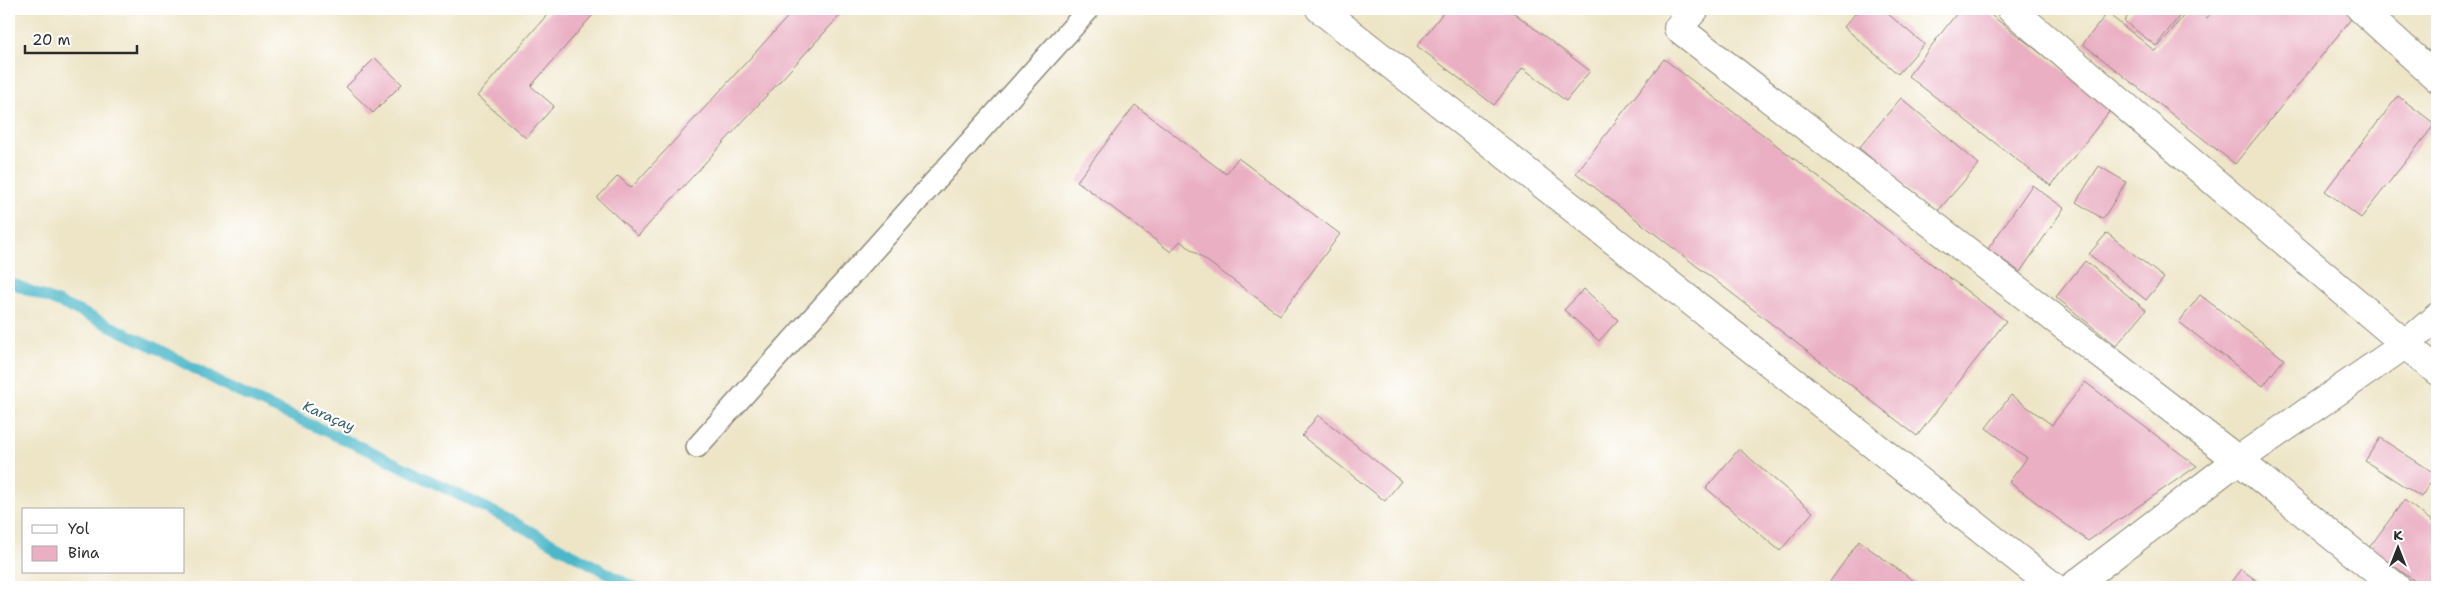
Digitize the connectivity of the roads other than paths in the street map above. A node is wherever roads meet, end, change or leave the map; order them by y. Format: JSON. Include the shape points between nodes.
{"nodes":[{"id":1,"x":1090,"y":9,"type":"edge"},
{"id":2,"x":1320,"y":9,"type":"edge"},
{"id":3,"x":1695,"y":9,"type":"edge"},
{"id":4,"x":2011,"y":9,"type":"edge"},
{"id":5,"x":2361,"y":9,"type":"edge"},
{"id":6,"x":2437,"y":78,"type":"edge"},
{"id":7,"x":2437,"y":317,"type":"edge"},
{"id":8,"x":2406,"y":344,"type":"junction"},
{"id":9,"x":2437,"y":371,"type":"edge"},
{"id":10,"x":697,"y":447,"type":"dead end"},
{"id":11,"x":2238,"y":460,"type":"junction"},
{"id":12,"x":2054,"y":587,"type":"edge"},
{"id":13,"x":2072,"y":587,"type":"edge"},
{"id":14,"x":2396,"y":587,"type":"edge"}],
"edges":[{"from":1,"to":10,"type":"lane"},
{"from":2,"to":12,"type":"street"},
{"from":3,"to":11,"type":"street","via":[[1678,28]]},
{"from":4,"to":8,"type":"street"},
{"from":5,"to":6,"type":"street"},
{"from":7,"to":8,"type":"street"},
{"from":8,"to":9,"type":"street"},
{"from":8,"to":11,"type":"street"},
{"from":11,"to":13,"type":"street"},
{"from":11,"to":14,"type":"street"}]}
